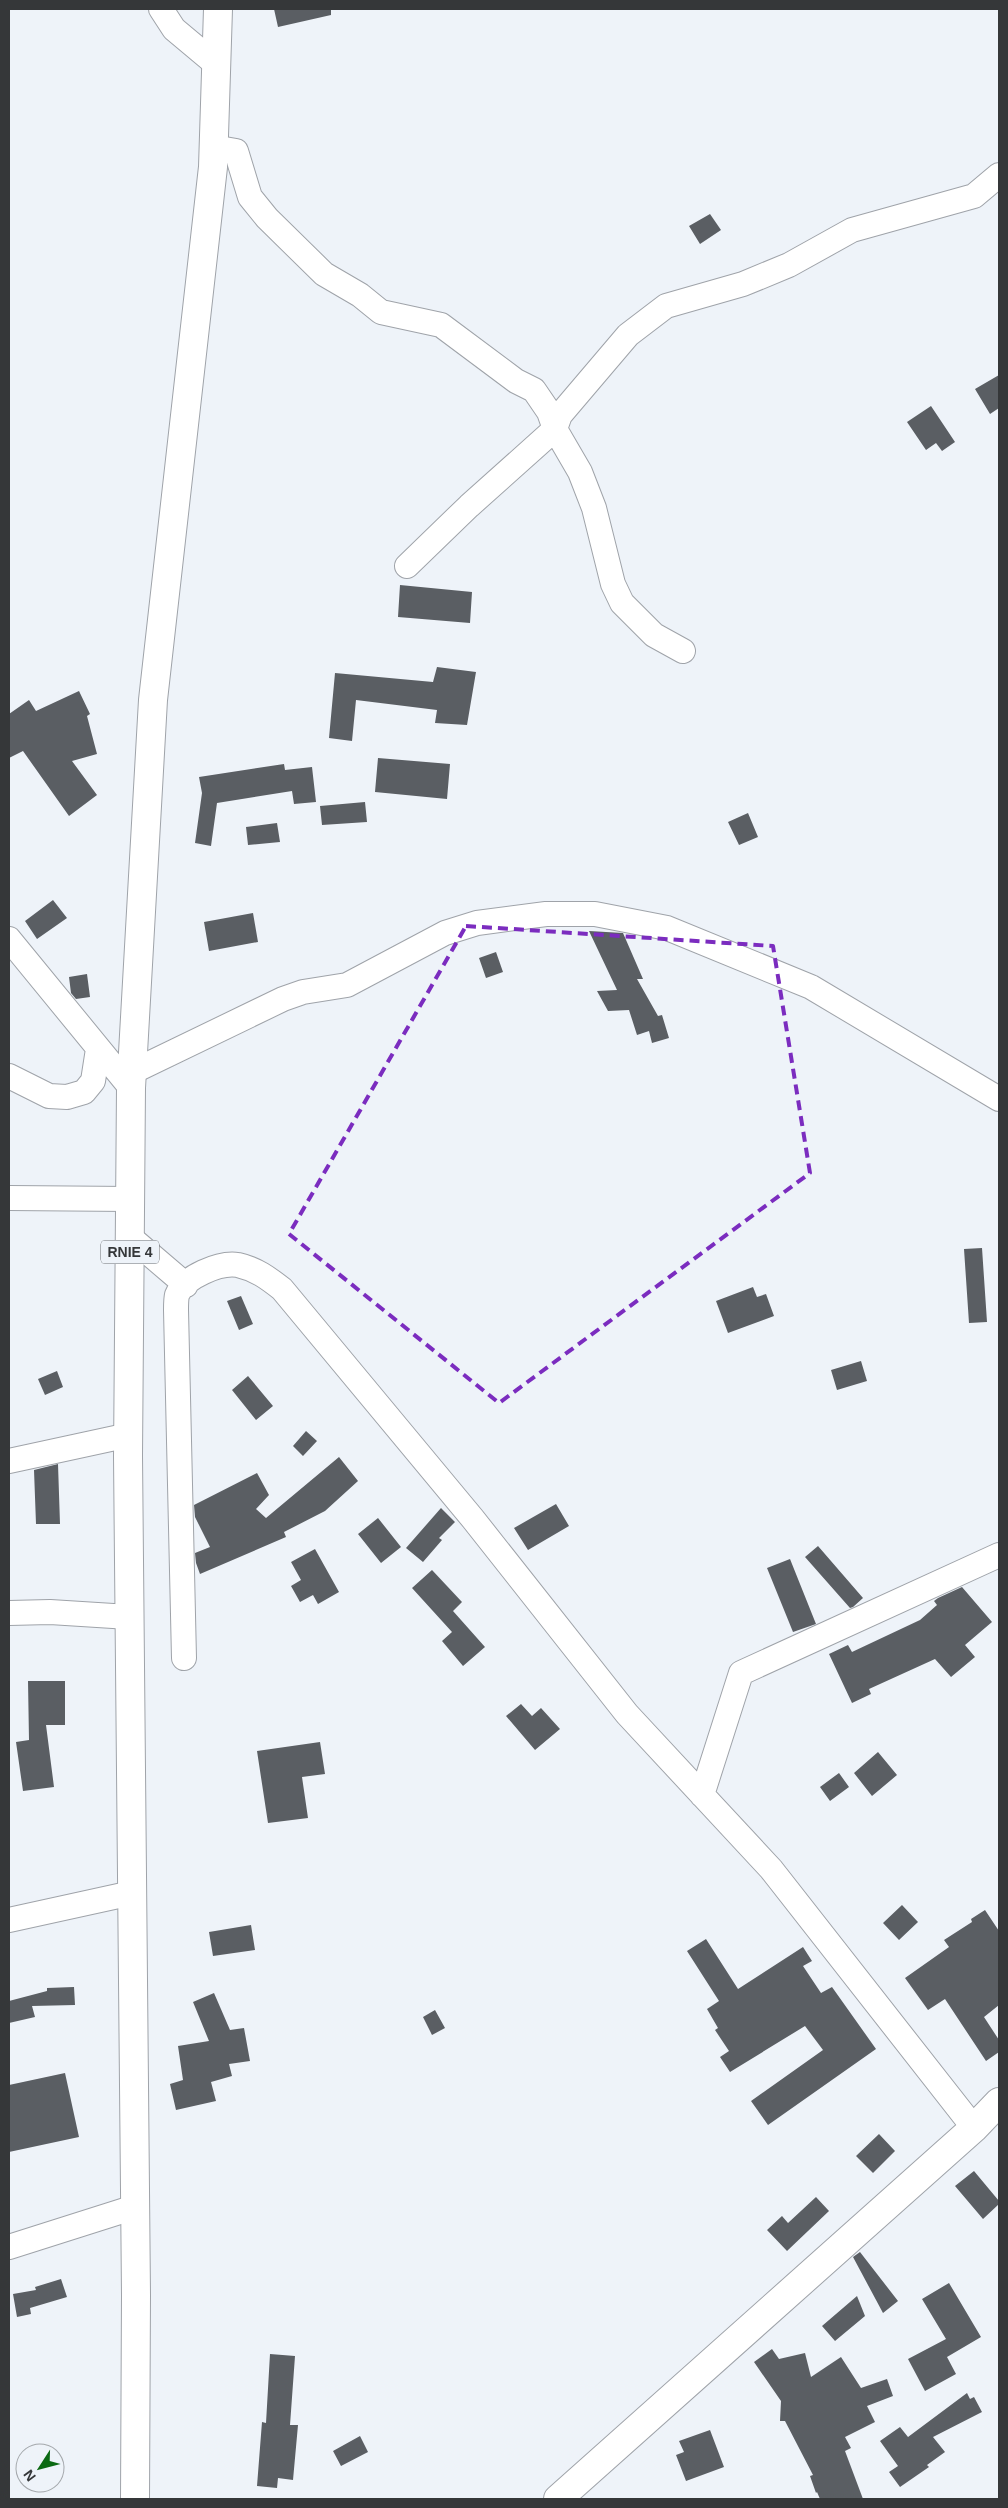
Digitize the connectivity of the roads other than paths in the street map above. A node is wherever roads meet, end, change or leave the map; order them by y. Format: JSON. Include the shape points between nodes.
{"nodes":[{"id":1,"x":161,"y":9,"type":"edge"},
{"id":2,"x":218,"y":9,"type":"edge"},
{"id":3,"x":216,"y":65,"type":"junction"},
{"id":4,"x":213,"y":147,"type":"junction"},
{"id":5,"x":999,"y":175,"type":"edge"},
{"id":6,"x":554,"y":429,"type":"junction"},
{"id":7,"x":407,"y":566,"type":"dead end"},
{"id":8,"x":683,"y":651,"type":"dead end"},
{"id":9,"x":9,"y":940,"type":"edge"},
{"id":10,"x":98,"y":1049,"type":"junction"},
{"id":11,"x":9,"y":1076,"type":"edge"},
{"id":12,"x":132,"y":1080,"type":"junction"},
{"id":13,"x":999,"y":1099,"type":"edge"},
{"id":14,"x":9,"y":1198,"type":"edge"},
{"id":15,"x":130,"y":1199,"type":"junction"},
{"id":16,"x":130,"y":1238,"type":"junction"},
{"id":17,"x":186,"y":1286,"type":"junction"},
{"id":18,"x":129,"y":1434,"type":"junction"},
{"id":19,"x":9,"y":1461,"type":"edge"},
{"id":20,"x":999,"y":1555,"type":"edge"},
{"id":21,"x":9,"y":1614,"type":"edge"},
{"id":22,"x":129,"y":1616,"type":"junction"},
{"id":23,"x":184,"y":1658,"type":"dead end"},
{"id":24,"x":702,"y":1795,"type":"junction"},
{"id":25,"x":132,"y":1893,"type":"junction"},
{"id":26,"x":9,"y":1920,"type":"edge"},
{"id":27,"x":999,"y":2102,"type":"edge"},
{"id":28,"x":974,"y":2128,"type":"junction"},
{"id":29,"x":135,"y":2207,"type":"junction"},
{"id":30,"x":9,"y":2247,"type":"edge"},
{"id":31,"x":135,"y":2499,"type":"edge"},
{"id":32,"x":558,"y":2499,"type":"edge"}],
"edges":[{"from":1,"to":3,"type":"street","via":[[174,29]]},
{"from":2,"to":3,"type":"main road","number":"RNIE 4"},
{"from":3,"to":4,"type":"main road","number":"RNIE 4"},
{"from":4,"to":6,"type":"street","via":[[236,151],[250,197],[266,218],[324,274],[381,312],[441,325],[516,381],[534,390],[549,412]]},
{"from":4,"to":12,"type":"main road","number":"RNIE 4","via":[[201,286],[153,700]]},
{"from":5,"to":6,"type":"street","via":[[974,196],[852,230],[788,266],[743,284],[666,306],[628,335],[560,415]]},
{"from":6,"to":7,"type":"street"},
{"from":6,"to":8,"type":"street","via":[[580,472],[594,508],[613,584],[622,603],[654,635]]},
{"from":9,"to":10,"type":"street"},
{"from":10,"to":11,"type":"street","via":[[94,1082],[84,1092],[67,1097],[49,1096]]},
{"from":10,"to":12,"type":"street"},
{"from":12,"to":13,"type":"street","via":[[283,999],[302,992],[347,985],[445,933],[477,923],[546,914],[595,914],[667,928],[811,987]]},
{"from":12,"to":15,"type":"main road","number":"RNIE 4"},
{"from":14,"to":15,"type":"street"},
{"from":15,"to":16,"type":"main road","number":"RNIE 4"},
{"from":16,"to":17,"type":"street"},
{"from":16,"to":18,"type":"main road","number":"RNIE 4"},
{"from":17,"to":23,"type":"street","via":[[178,1294],[176,1310]]},
{"from":17,"to":24,"type":"street","via":[[193,1278],[216,1267],[236,1265],[262,1273],[282,1290],[473,1519],[627,1714]]},
{"from":18,"to":19,"type":"street"},
{"from":18,"to":22,"type":"main road","number":"RNIE 4"},
{"from":20,"to":24,"type":"street","via":[[742,1673]]},
{"from":21,"to":22,"type":"street","via":[[50,1612]]},
{"from":22,"to":25,"type":"main road","number":"RNIE 4"},
{"from":24,"to":28,"type":"street","via":[[772,1869]]},
{"from":25,"to":26,"type":"street"},
{"from":25,"to":29,"type":"main road","number":"RNIE 4"},
{"from":27,"to":28,"type":"main road"},
{"from":28,"to":32,"type":"main road"},
{"from":29,"to":30,"type":"street"},
{"from":29,"to":31,"type":"main road","number":"RNIE 4"}]}
